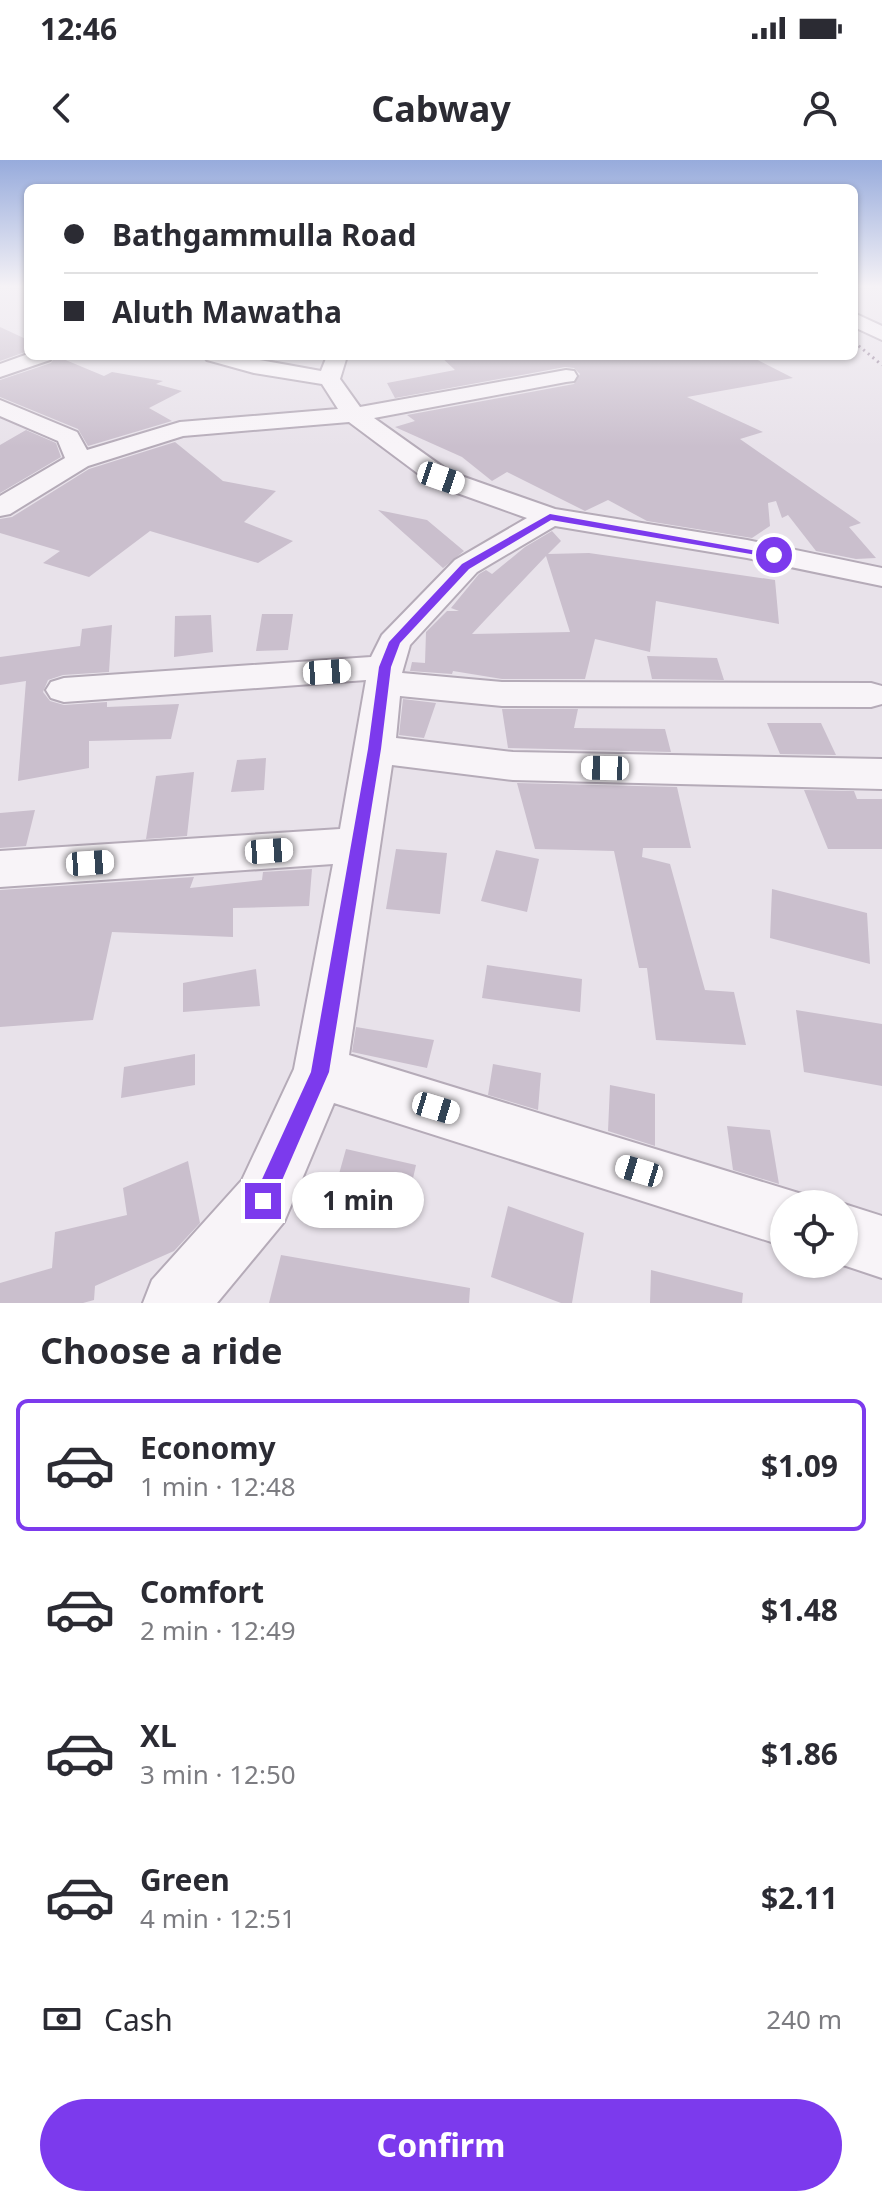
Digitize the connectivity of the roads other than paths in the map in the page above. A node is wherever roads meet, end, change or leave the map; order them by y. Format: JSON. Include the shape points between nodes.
{"nodes":[{"id":1,"x":32,"y":360,"type":"edge"},
{"id":2,"x":229,"y":360,"type":"edge"},
{"id":3,"x":333,"y":368,"type":"edge"},
{"id":4,"x":0,"y":371,"type":"edge"},
{"id":5,"x":566,"y":376,"type":"dead end"},
{"id":6,"x":2,"y":409,"type":"edge"},
{"id":7,"x":354,"y":415,"type":"junction"},
{"id":8,"x":79,"y":461,"type":"junction"},
{"id":9,"x":0,"y":508,"type":"edge"},
{"id":10,"x":550,"y":517,"type":"junction"},
{"id":11,"x":882,"y":577,"type":"edge"},
{"id":12,"x":385,"y":675,"type":"junction"},
{"id":13,"x":64,"y":690,"type":"dead end"},
{"id":14,"x":871,"y":695,"type":"dead end"},
{"id":15,"x":375,"y":749,"type":"junction"},
{"id":16,"x":882,"y":774,"type":"edge"},
{"id":17,"x":358,"y":845,"type":"junction"},
{"id":18,"x":0,"y":869,"type":"edge"},
{"id":19,"x":320,"y":1072,"type":"junction"},
{"id":20,"x":770,"y":1212,"type":"edge"},
{"id":21,"x":858,"y":1239,"type":"edge"},
{"id":22,"x":882,"y":1247,"type":"edge"},
{"id":23,"x":175,"y":1303,"type":"edge"}],
"edges":[{"from":1,"to":4,"type":"street"},
{"from":2,"to":3,"type":"street","via":[[254,367]]},
{"from":3,"to":7,"type":"street"},
{"from":5,"to":7,"type":"street"},
{"from":6,"to":8,"type":"street","via":[[68,437]]},
{"from":7,"to":8,"type":"street","via":[[180,429]]},
{"from":7,"to":10,"type":"street","via":[[441,478]]},
{"from":8,"to":9,"type":"street"},
{"from":10,"to":11,"type":"street"},
{"from":10,"to":12,"type":"street","via":[[466,566],[394,642]]},
{"from":12,"to":13,"type":"street"},
{"from":12,"to":14,"type":"street","via":[[502,694]]},
{"from":12,"to":15,"type":"street"},
{"from":15,"to":16,"type":"street","via":[[513,766]]},
{"from":15,"to":17,"type":"street"},
{"from":17,"to":18,"type":"street"},
{"from":17,"to":19,"type":"street"},
{"from":19,"to":20,"type":"street"},
{"from":19,"to":23,"type":"street","via":[[263,1201]]},
{"from":21,"to":22,"type":"street"}]}
